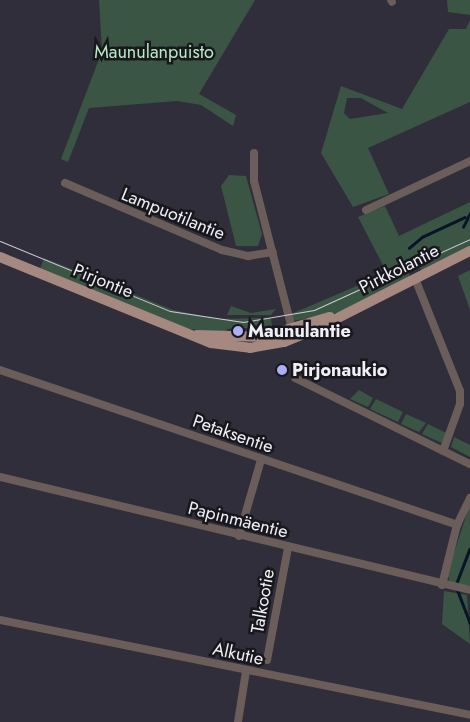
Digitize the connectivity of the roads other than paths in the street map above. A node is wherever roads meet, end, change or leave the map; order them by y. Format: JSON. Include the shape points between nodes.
{"nodes":[{"id":1,"x":254,"y":152,"type":"dead end"},
{"id":2,"x":470,"y":161,"type":"edge"},
{"id":3,"x":65,"y":183,"type":"dead end"},
{"id":4,"x":366,"y":210,"type":"dead end"},
{"id":5,"x":470,"y":251,"type":"edge"},
{"id":6,"x":273,"y":252,"type":"junction"},
{"id":7,"x":0,"y":257,"type":"edge"},
{"id":8,"x":416,"y":281,"type":"junction"},
{"id":9,"x":293,"y":334,"type":"junction"},
{"id":10,"x":0,"y":370,"type":"edge"},
{"id":11,"x":294,"y":378,"type":"dead end"},
{"id":12,"x":443,"y":451,"type":"junction"},
{"id":13,"x":261,"y":460,"type":"junction"},
{"id":14,"x":470,"y":464,"type":"edge"},
{"id":15,"x":0,"y":477,"type":"edge"},
{"id":16,"x":470,"y":498,"type":"edge"},
{"id":17,"x":456,"y":526,"type":"junction"},
{"id":18,"x":238,"y":536,"type":"junction"},
{"id":19,"x":288,"y":548,"type":"junction"},
{"id":20,"x":446,"y":586,"type":"junction"},
{"id":21,"x":466,"y":589,"type":"edge"},
{"id":22,"x":0,"y":620,"type":"edge"},
{"id":23,"x":267,"y":660,"type":"dead end"},
{"id":24,"x":246,"y":671,"type":"junction"},
{"id":25,"x":470,"y":715,"type":"edge"},
{"id":26,"x":238,"y":722,"type":"edge"}],
"edges":[{"from":1,"to":6,"type":"street","via":[[254,181]]},
{"from":2,"to":4,"type":"street"},
{"from":3,"to":6,"type":"street","name":"Lampuotilantie","via":[[222,250],[248,256]]},
{"from":5,"to":8,"type":"main road","name":"Pirkkolantie"},
{"from":6,"to":9,"type":"street"},
{"from":7,"to":9,"type":"main road","name":"Pirjontie","via":[[219,345],[250,348]]},
{"from":8,"to":9,"type":"main road","name":"Pirkkolantie"},
{"from":8,"to":12,"type":"street","via":[[460,391],[460,404]]},
{"from":10,"to":13,"type":"street","name":"Petaksentie"},
{"from":11,"to":12,"type":"street"},
{"from":12,"to":14,"type":"street"},
{"from":13,"to":17,"type":"street","name":"Petaksentie"},
{"from":13,"to":18,"type":"street"},
{"from":15,"to":18,"type":"street","name":"Papinmäentie"},
{"from":16,"to":17,"type":"street"},
{"from":17,"to":20,"type":"street"},
{"from":18,"to":19,"type":"street","name":"Papinmäentie"},
{"from":19,"to":20,"type":"street","name":"Papinmäentie"},
{"from":19,"to":23,"type":"street","name":"Talkootie"},
{"from":20,"to":21,"type":"street","name":"Papinmäentie"},
{"from":22,"to":24,"type":"street","name":"Alkutie"},
{"from":24,"to":25,"type":"street","name":"Alkutie"},
{"from":24,"to":26,"type":"street"}]}
